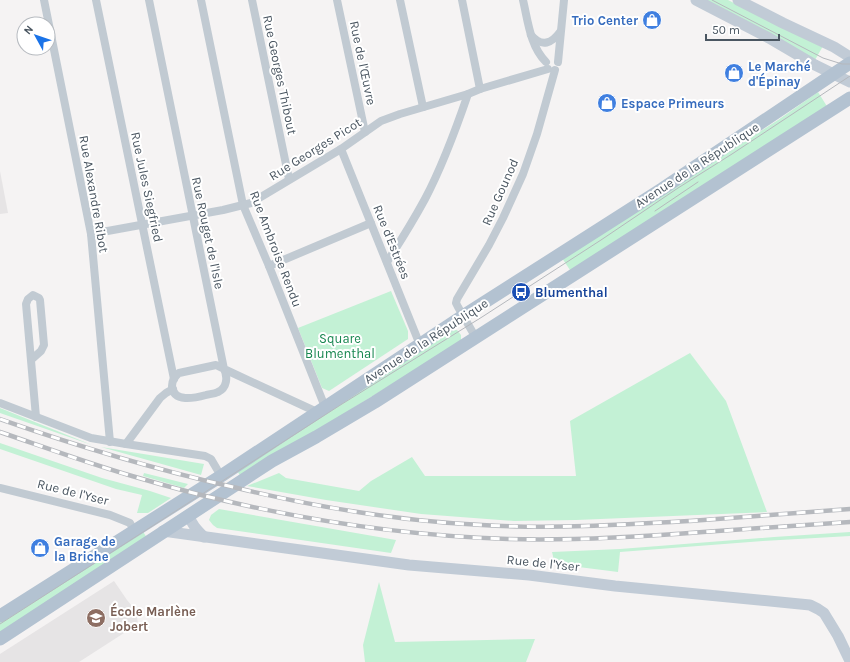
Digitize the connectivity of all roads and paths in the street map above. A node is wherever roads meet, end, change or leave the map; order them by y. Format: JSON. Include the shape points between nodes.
{"nodes":[{"id":1,"x":44,"y":0,"type":"edge"},
{"id":2,"x":96,"y":0,"type":"edge"},
{"id":3,"x":149,"y":0,"type":"edge"},
{"id":4,"x":201,"y":0,"type":"edge"},
{"id":5,"x":252,"y":0,"type":"edge"},
{"id":6,"x":337,"y":0,"type":"edge"},
{"id":7,"x":400,"y":0,"type":"edge"},
{"id":8,"x":462,"y":0,"type":"edge"},
{"id":9,"x":523,"y":0,"type":"edge"},
{"id":10,"x":564,"y":0,"type":"edge"},
{"id":11,"x":696,"y":0,"type":"edge"},
{"id":12,"x":738,"y":0,"type":"edge"},
{"id":13,"x":561,"y":31,"type":"junction"},
{"id":14,"x":531,"y":34,"type":"junction"},
{"id":15,"x":850,"y":56,"type":"edge"},
{"id":16,"x":850,"y":63,"type":"edge"},
{"id":17,"x":550,"y":67,"type":"junction"},
{"id":18,"x":834,"y":74,"type":"junction"},
{"id":19,"x":850,"y":82,"type":"edge"},
{"id":20,"x":480,"y":89,"type":"junction"},
{"id":21,"x":468,"y":94,"type":"junction"},
{"id":22,"x":850,"y":98,"type":"edge"},
{"id":23,"x":423,"y":107,"type":"junction"},
{"id":24,"x":365,"y":132,"type":"junction"},
{"id":25,"x":340,"y":149,"type":"junction"},
{"id":26,"x":289,"y":179,"type":"junction"},
{"id":27,"x":243,"y":205,"type":"junction"},
{"id":28,"x":192,"y":215,"type":"junction"},
{"id":29,"x":371,"y":223,"type":"junction"},
{"id":30,"x":142,"y":225,"type":"junction"},
{"id":31,"x":91,"y":234,"type":"junction"},
{"id":32,"x":387,"y":262,"type":"junction"},
{"id":33,"x":269,"y":266,"type":"junction"},
{"id":34,"x":463,"y":316,"type":"junction"},
{"id":35,"x":476,"y":338,"type":"junction"},
{"id":36,"x":420,"y":345,"type":"junction"},
{"id":37,"x":32,"y":359,"type":"junction"},
{"id":38,"x":224,"y":368,"type":"junction"},
{"id":39,"x":174,"y":379,"type":"junction"},
{"id":40,"x":173,"y":390,"type":"junction"},
{"id":41,"x":0,"y":403,"type":"edge"},
{"id":42,"x":321,"y":410,"type":"junction"},
{"id":43,"x":36,"y":417,"type":"junction"},
{"id":44,"x":110,"y":442,"type":"junction"},
{"id":45,"x":126,"y":444,"type":"junction"},
{"id":46,"x":221,"y":476,"type":"junction"},
{"id":47,"x":0,"y":488,"type":"edge"},
{"id":48,"x":188,"y":515,"type":"junction"},
{"id":49,"x":134,"y":531,"type":"junction"},
{"id":50,"x":163,"y":531,"type":"junction"},
{"id":51,"x":204,"y":537,"type":"junction"},
{"id":52,"x":0,"y":616,"type":"edge"},
{"id":53,"x":0,"y":639,"type":"edge"},
{"id":54,"x":850,"y":661,"type":"edge"}],
"edges":[{"from":1,"to":31,"type":"street","name":"Rue Alexandre Ribot"},
{"from":2,"to":30,"type":"street","name":"Rue Jules Siegfried"},
{"from":3,"to":28,"type":"street","name":"Rue Rouget de l'Isle"},
{"from":4,"to":27,"type":"street","name":"Rue Ambroise Rendu"},
{"from":5,"to":26,"type":"street","name":"Rue Georges Thibout"},
{"from":6,"to":24,"type":"street","name":"Rue de l'Œuvre"},
{"from":7,"to":23,"type":"street"},
{"from":8,"to":20,"type":"street"},
{"from":9,"to":14,"type":"street"},
{"from":10,"to":13,"type":"street"},
{"from":11,"to":18,"type":"street"},
{"from":12,"to":15,"type":"street"},
{"from":13,"to":14,"type":"street","via":[[552,40],[544,43],[537,41]]},
{"from":13,"to":17,"type":"street","via":[[558,66]]},
{"from":14,"to":17,"type":"street","via":[[538,52]]},
{"from":16,"to":18,"type":"main road","name":"Avenue de la République"},
{"from":17,"to":20,"type":"street","name":"Rue Georges Picot"},
{"from":17,"to":34,"type":"street","name":"Rue Gounod","via":[[537,134],[523,174],[489,245],[457,299]]},
{"from":18,"to":19,"type":"street"},
{"from":18,"to":34,"type":"main road","name":"Avenue de la République","via":[[662,189]]},
{"from":20,"to":21,"type":"street","name":"Rue Georges Picot"},
{"from":21,"to":23,"type":"street","name":"Rue Georges Picot"},
{"from":21,"to":32,"type":"street","via":[[446,154],[428,192]]},
{"from":22,"to":35,"type":"main road","name":"Avenue de la République"},
{"from":23,"to":24,"type":"street","name":"Rue Georges Picot","via":[[387,118]]},
{"from":24,"to":25,"type":"street","name":"Rue Georges Picot"},
{"from":25,"to":26,"type":"street","name":"Rue Georges Picot"},
{"from":25,"to":29,"type":"street","name":"Rue d'Estrées"},
{"from":26,"to":27,"type":"street","name":"Rue Georges Picot"},
{"from":27,"to":28,"type":"street","name":"Rue Georges Picot"},
{"from":27,"to":33,"type":"street","name":"Rue Ambroise Rendu"},
{"from":28,"to":30,"type":"street","name":"Rue Georges Picot"},
{"from":28,"to":38,"type":"street","name":"Rue Rouget de l'Isle"},
{"from":29,"to":32,"type":"street","name":"Rue d'Estrées"},
{"from":29,"to":33,"type":"street"},
{"from":30,"to":31,"type":"street","name":"Rue Georges Picot"},
{"from":30,"to":39,"type":"street","name":"Rue Jules Siegfried"},
{"from":31,"to":44,"type":"street","name":"Rue Alexandre Ribot"},
{"from":32,"to":36,"type":"street","name":"Rue d'Estrées"},
{"from":33,"to":42,"type":"street","name":"Rue Ambroise Rendu"},
{"from":34,"to":35,"type":"street"},
{"from":34,"to":36,"type":"main road","name":"Avenue de la République"},
{"from":35,"to":48,"type":"main road","name":"Avenue de la République","via":[[316,438],[272,461]]},
{"from":36,"to":42,"type":"main road","name":"Avenue de la République"},
{"from":37,"to":37,"type":"street","via":[[44,345],[40,300],[33,295],[26,304]]},
{"from":37,"to":43,"type":"street"},
{"from":38,"to":39,"type":"street","via":[[216,365],[183,371]]},
{"from":38,"to":40,"type":"street","name":"Rue Rouget de l'Isle","via":[[226,380],[224,387],[218,392],[182,398]]},
{"from":38,"to":42,"type":"street"},
{"from":39,"to":40,"type":"street","name":"Rue Jules Siegfried"},
{"from":40,"to":45,"type":"street","via":[[160,398]]},
{"from":41,"to":43,"type":"street"},
{"from":42,"to":46,"type":"main road","name":"Avenue de la République"},
{"from":43,"to":44,"type":"street"},
{"from":44,"to":45,"type":"street"},
{"from":45,"to":46,"type":"street","via":[[205,456],[210,459]]},
{"from":46,"to":49,"type":"main road","name":"Avenue de la République"},
{"from":47,"to":49,"type":"street","name":"Rue de l'Yser","via":[[107,514],[130,522]]},
{"from":48,"to":50,"type":"main road","name":"Avenue de la République"},
{"from":48,"to":51,"type":"street"},
{"from":49,"to":52,"type":"main road","name":"Avenue de la République"},
{"from":50,"to":51,"type":"street","name":"Rue de l'Yser"},
{"from":50,"to":53,"type":"main road","name":"Avenue de la République"},
{"from":51,"to":54,"type":"street","name":"Rue de l'Yser","via":[[409,565],[810,605],[824,613]]}]}
